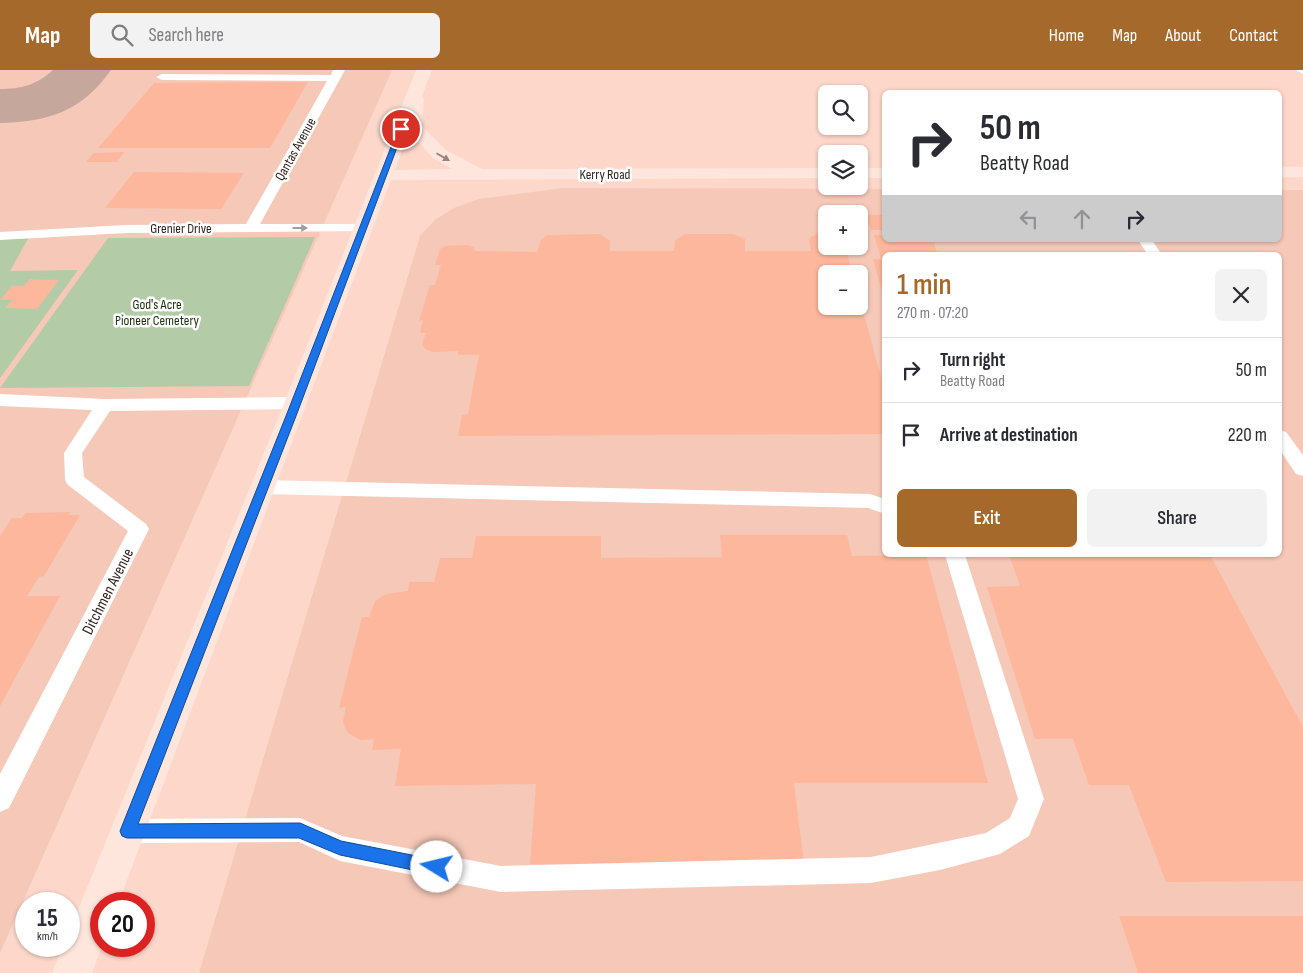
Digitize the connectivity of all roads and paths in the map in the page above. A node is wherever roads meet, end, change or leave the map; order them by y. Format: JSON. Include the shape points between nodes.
{"nodes":[{"id":1,"x":337,"y":74,"type":"edge"},
{"id":2,"x":162,"y":77,"type":"dead end"},
{"id":3,"x":421,"y":78,"type":"edge"},
{"id":4,"x":1282,"y":172,"type":"edge"},
{"id":5,"x":1303,"y":172,"type":"edge"},
{"id":6,"x":818,"y":173,"type":"edge"},
{"id":7,"x":868,"y":173,"type":"edge"},
{"id":8,"x":882,"y":173,"type":"edge"},
{"id":9,"x":488,"y":175,"type":"junction"},
{"id":10,"x":383,"y":176,"type":"junction"},
{"id":11,"x":251,"y":228,"type":"junction"},
{"id":12,"x":363,"y":228,"type":"junction"},
{"id":13,"x":0,"y":236,"type":"edge"},
{"id":14,"x":0,"y":400,"type":"edge"},
{"id":15,"x":296,"y":403,"type":"junction"},
{"id":16,"x":104,"y":405,"type":"junction"},
{"id":17,"x":1282,"y":439,"type":"edge"},
{"id":18,"x":1303,"y":469,"type":"edge"},
{"id":19,"x":263,"y":487,"type":"junction"},
{"id":20,"x":882,"y":506,"type":"edge"},
{"id":21,"x":956,"y":557,"type":"edge"},
{"id":22,"x":0,"y":800,"type":"edge"},
{"id":23,"x":127,"y":831,"type":"junction"},
{"id":24,"x":72,"y":973,"type":"edge"}],
"edges":[{"from":1,"to":2,"type":"lane"},
{"from":1,"to":11,"type":"lane","name":"Qantas Avenue"},
{"from":3,"to":9,"type":"main road","one_way":true,"via":[[414,126],[439,156]]},
{"from":3,"to":10,"type":"main road"},
{"from":4,"to":5,"type":"main road"},
{"from":6,"to":9,"type":"main road","name":"Kerry Road"},
{"from":7,"to":8,"type":"main road"},
{"from":9,"to":10,"type":"main road","name":"Kerry Road"},
{"from":10,"to":12,"type":"main road"},
{"from":11,"to":12,"type":"lane","name":"Grenier Drive","one_way":true},
{"from":11,"to":13,"type":"lane","name":"Grenier Drive","via":[[126,229]]},
{"from":12,"to":15,"type":"main road"},
{"from":14,"to":16,"type":"lane"},
{"from":15,"to":16,"type":"lane"},
{"from":15,"to":19,"type":"main road"},
{"from":16,"to":22,"type":"lane","name":"Ditchmen Avenue","via":[[73,453],[75,480],[139,529]]},
{"from":17,"to":18,"type":"lane"},
{"from":19,"to":20,"type":"lane","via":[[870,501]]},
{"from":19,"to":23,"type":"main road"},
{"from":21,"to":23,"type":"lane","via":[[1031,799],[1020,827],[991,845],[871,870],[501,879],[340,848],[300,830]]},
{"from":23,"to":24,"type":"main road"}]}
